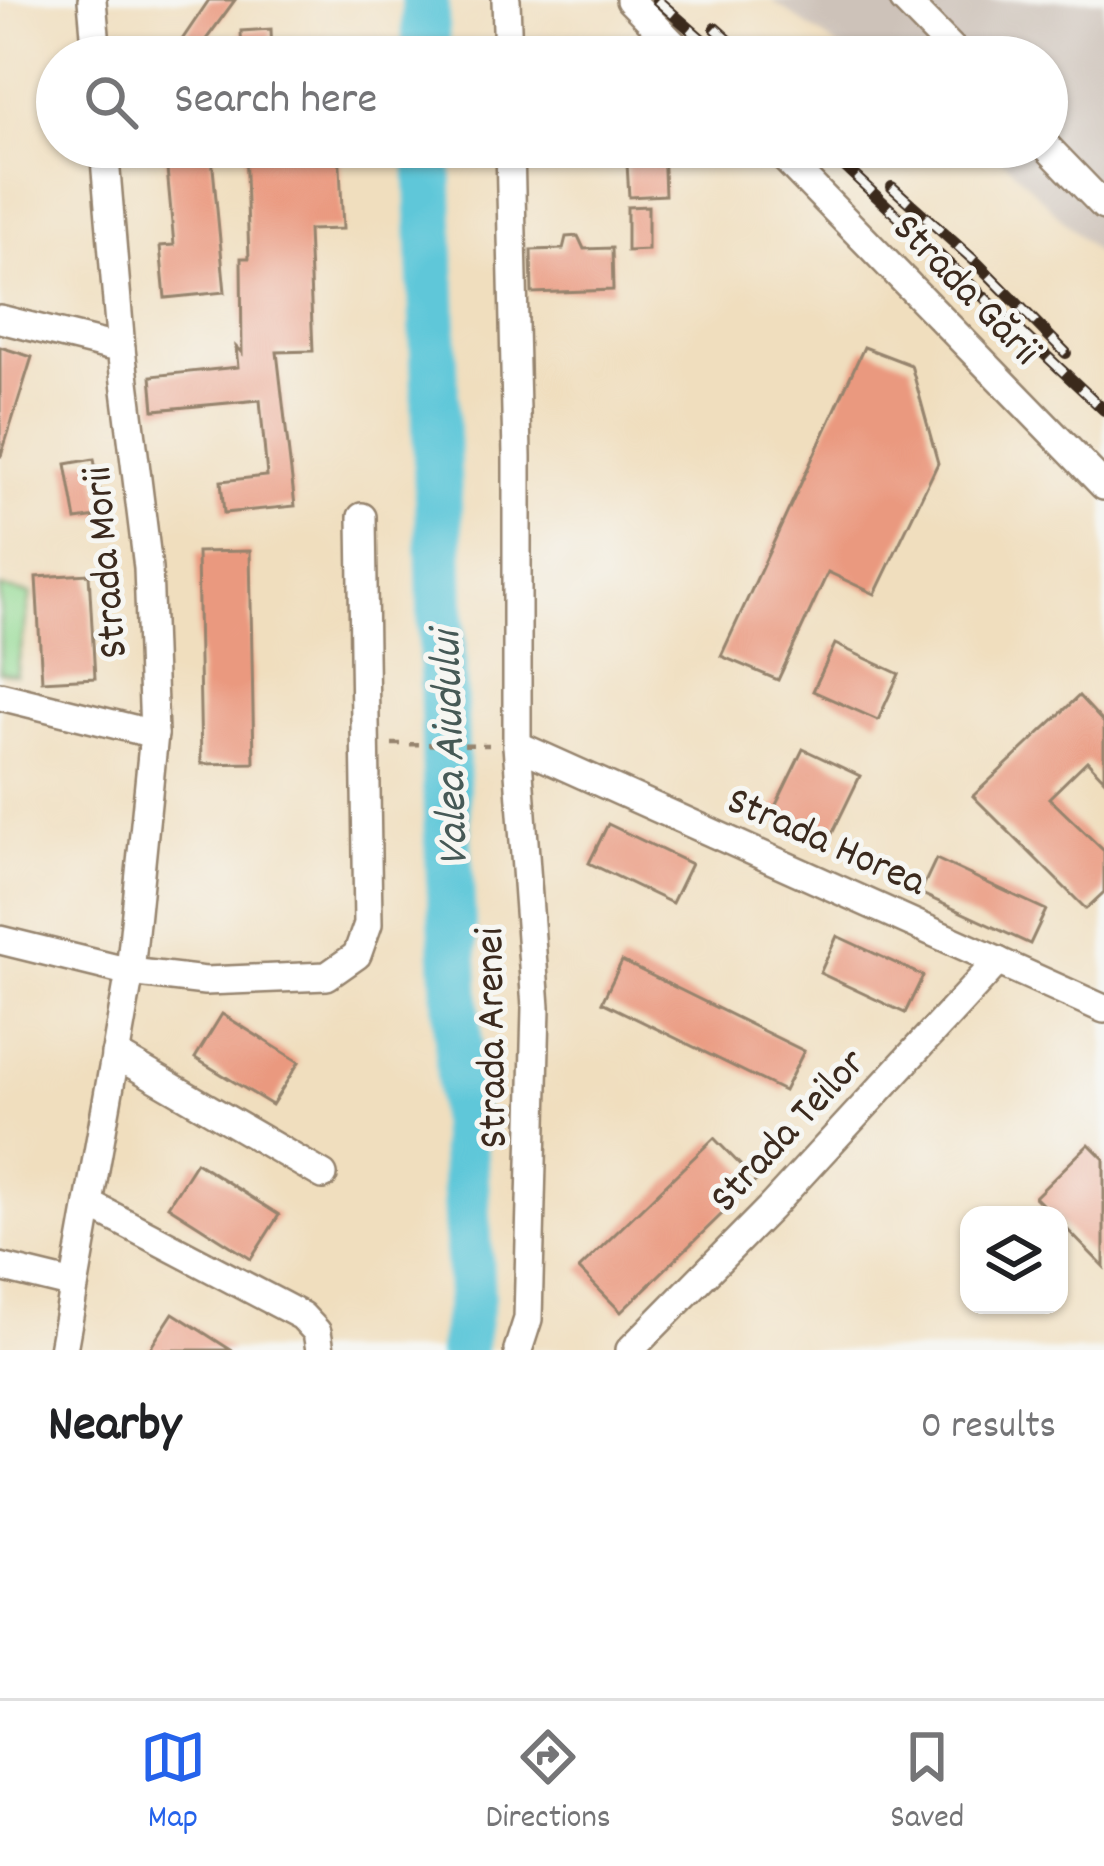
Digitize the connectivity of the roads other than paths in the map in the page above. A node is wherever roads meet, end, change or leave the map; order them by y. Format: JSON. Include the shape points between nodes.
{"nodes":[{"id":1,"x":92,"y":0,"type":"edge"},
{"id":2,"x":506,"y":0,"type":"edge"},
{"id":3,"x":631,"y":0,"type":"edge"},
{"id":4,"x":904,"y":0,"type":"edge"},
{"id":5,"x":95,"y":36,"type":"edge"},
{"id":6,"x":507,"y":36,"type":"edge"},
{"id":7,"x":666,"y":36,"type":"edge"},
{"id":8,"x":939,"y":36,"type":"edge"},
{"id":9,"x":106,"y":168,"type":"edge"},
{"id":10,"x":510,"y":168,"type":"edge"},
{"id":11,"x":794,"y":168,"type":"edge"},
{"id":12,"x":1067,"y":168,"type":"edge"},
{"id":13,"x":1104,"y":206,"type":"edge"},
{"id":14,"x":0,"y":319,"type":"edge"},
{"id":15,"x":121,"y":349,"type":"junction"},
{"id":16,"x":1104,"y":486,"type":"edge"},
{"id":17,"x":362,"y":517,"type":"dead end"},
{"id":18,"x":0,"y":696,"type":"edge"},
{"id":19,"x":154,"y":734,"type":"junction"},
{"id":20,"x":517,"y":745,"type":"junction"},
{"id":21,"x":0,"y":940,"type":"edge"},
{"id":22,"x":998,"y":961,"type":"junction"},
{"id":23,"x":130,"y":972,"type":"junction"},
{"id":24,"x":1104,"y":1009,"type":"edge"},
{"id":25,"x":116,"y":1054,"type":"junction"},
{"id":26,"x":323,"y":1174,"type":"dead end"},
{"id":27,"x":89,"y":1204,"type":"junction"},
{"id":28,"x":0,"y":1268,"type":"edge"},
{"id":29,"x":74,"y":1285,"type":"junction"},
{"id":30,"x":63,"y":1350,"type":"edge"},
{"id":31,"x":320,"y":1350,"type":"edge"},
{"id":32,"x":518,"y":1350,"type":"edge"},
{"id":33,"x":630,"y":1350,"type":"edge"}],
"edges":[{"from":1,"to":5,"type":"street"},
{"from":2,"to":6,"type":"street"},
{"from":3,"to":7,"type":"street"},
{"from":4,"to":8,"type":"street"},
{"from":9,"to":15,"type":"street","name":"Strada Morii"},
{"from":10,"to":20,"type":"street","name":"Strada Arenei"},
{"from":11,"to":16,"type":"street","name":"Strada Gării"},
{"from":12,"to":13,"type":"street"},
{"from":14,"to":15,"type":"street"},
{"from":15,"to":19,"type":"street","name":"Strada Morii","via":[[148,568]]},
{"from":17,"to":23,"type":"street","via":[[368,924],[357,955],[327,976],[205,981]]},
{"from":18,"to":19,"type":"street"},
{"from":19,"to":23,"type":"street","name":"Strada Morii"},
{"from":20,"to":22,"type":"street","name":"Strada Horea"},
{"from":20,"to":32,"type":"street","name":"Strada Arenei","via":[[536,1007],[528,1319]]},
{"from":21,"to":23,"type":"street"},
{"from":22,"to":24,"type":"street","name":"Strada Horea"},
{"from":22,"to":33,"type":"street","name":"Strada Teilor"},
{"from":23,"to":25,"type":"street","name":"Strada Morii"},
{"from":25,"to":26,"type":"street"},
{"from":25,"to":27,"type":"street","name":"Strada Morii"},
{"from":27,"to":29,"type":"street","name":"Strada Morii"},
{"from":27,"to":31,"type":"street","via":[[302,1316]]},
{"from":28,"to":29,"type":"street"},
{"from":29,"to":30,"type":"street","name":"Strada Morii"}]}
